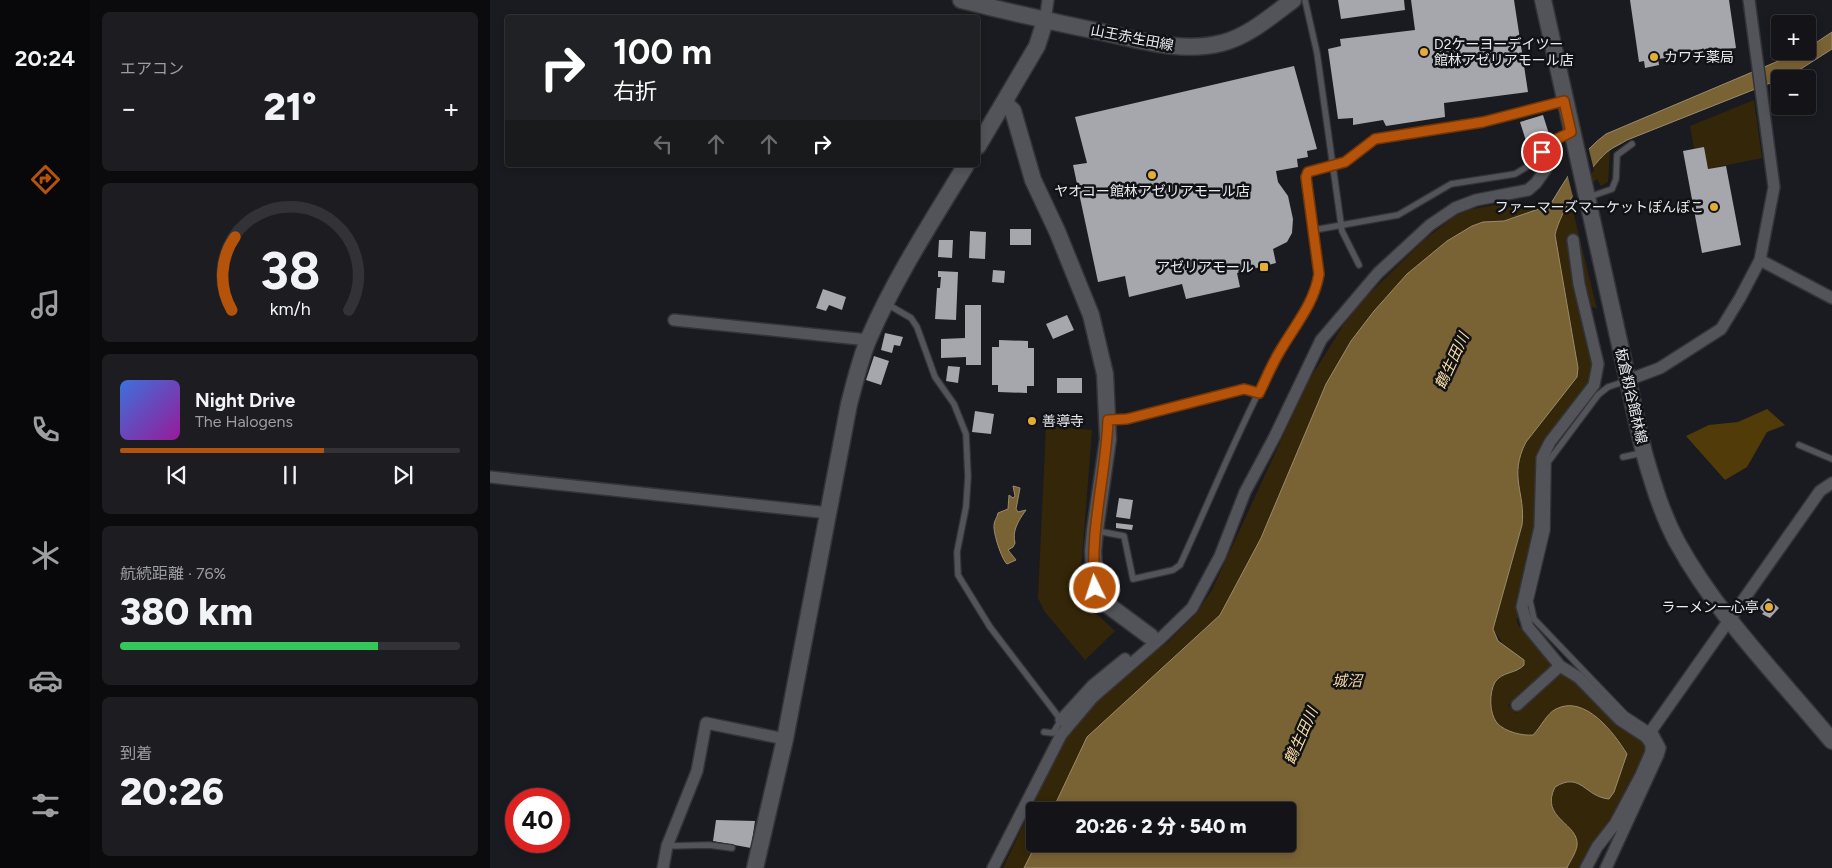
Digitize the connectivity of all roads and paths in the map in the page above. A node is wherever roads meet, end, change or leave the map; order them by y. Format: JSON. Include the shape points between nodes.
{"nodes":[{"id":1,"x":961,"y":0,"type":"edge"},
{"id":2,"x":1048,"y":0,"type":"edge"},
{"id":3,"x":1293,"y":0,"type":"edge"},
{"id":4,"x":1305,"y":0,"type":"edge"},
{"id":5,"x":1543,"y":0,"type":"edge"},
{"id":6,"x":1749,"y":0,"type":"edge"},
{"id":7,"x":1045,"y":21,"type":"junction"},
{"id":8,"x":1564,"y":101,"type":"junction"},
{"id":9,"x":1004,"y":102,"type":"junction"},
{"id":10,"x":1571,"y":132,"type":"junction"},
{"id":11,"x":980,"y":143,"type":"edge"},
{"id":12,"x":1632,"y":144,"type":"dead end"},
{"id":13,"x":965,"y":167,"type":"edge"},
{"id":14,"x":1333,"y":167,"type":"junction"},
{"id":15,"x":1546,"y":170,"type":"dead end"},
{"id":16,"x":1586,"y":195,"type":"junction"},
{"id":17,"x":1341,"y":224,"type":"junction"},
{"id":18,"x":1314,"y":230,"type":"junction"},
{"id":19,"x":1573,"y":240,"type":"dead end"},
{"id":20,"x":1760,"y":260,"type":"junction"},
{"id":21,"x":1359,"y":266,"type":"dead end"},
{"id":22,"x":1832,"y":298,"type":"edge"},
{"id":23,"x":885,"y":302,"type":"junction"},
{"id":24,"x":674,"y":320,"type":"dead end"},
{"id":25,"x":868,"y":340,"type":"junction"},
{"id":26,"x":1628,"y":380,"type":"junction"},
{"id":27,"x":1259,"y":393,"type":"junction"},
{"id":28,"x":1108,"y":420,"type":"junction"},
{"id":29,"x":1799,"y":446,"type":"dead end"},
{"id":30,"x":1644,"y":453,"type":"junction"},
{"id":31,"x":1623,"y":457,"type":"dead end"},
{"id":32,"x":1832,"y":459,"type":"edge"},
{"id":33,"x":490,"y":477,"type":"edge"},
{"id":34,"x":1832,"y":483,"type":"edge"},
{"id":35,"x":1820,"y":491,"type":"junction"},
{"id":36,"x":1832,"y":495,"type":"edge"},
{"id":37,"x":829,"y":513,"type":"junction"},
{"id":38,"x":1095,"y":530,"type":"junction"},
{"id":39,"x":1730,"y":619,"type":"junction"},
{"id":40,"x":1151,"y":637,"type":"joint"},
{"id":41,"x":1560,"y":666,"type":"junction"},
{"id":42,"x":1517,"y":705,"type":"dead end"},
{"id":43,"x":1061,"y":720,"type":"junction"},
{"id":44,"x":1651,"y":731,"type":"junction"},
{"id":45,"x":1044,"y":732,"type":"dead end"},
{"id":46,"x":785,"y":739,"type":"junction"},
{"id":47,"x":1832,"y":741,"type":"edge"},
{"id":48,"x":667,"y":846,"type":"junction"},
{"id":49,"x":732,"y":848,"type":"dead end"},
{"id":50,"x":663,"y":868,"type":"edge"},
{"id":51,"x":755,"y":868,"type":"edge"},
{"id":52,"x":993,"y":868,"type":"edge"},
{"id":53,"x":1586,"y":868,"type":"edge"},
{"id":54,"x":1606,"y":868,"type":"edge"}],
"edges":[{"from":1,"to":7,"type":"street","name":"山王赤生田線"},
{"from":2,"to":7,"type":"street"},
{"from":3,"to":7,"type":"street","name":"山王赤生田線","via":[[1243,34],[1223,43],[1205,46],[1172,47]]},
{"from":4,"to":14,"type":"lane","via":[[1315,44]]},
{"from":5,"to":8,"type":"street","name":"板倉籾谷館林線"},
{"from":6,"to":20,"type":"street","via":[[1774,187]]},
{"from":7,"to":9,"type":"street","via":[[1037,46]]},
{"from":8,"to":10,"type":"street","name":"板倉籾谷館林線"},
{"from":8,"to":14,"type":"lane","via":[[1483,122],[1375,139],[1357,155]]},
{"from":9,"to":11,"type":"street"},
{"from":9,"to":28,"type":"street","via":[[1015,116],[1033,180],[1091,315],[1105,374]]},
{"from":10,"to":16,"type":"street","name":"板倉籾谷館林線"},
{"from":10,"to":17,"type":"lane","via":[[1551,142],[1522,171],[1451,184],[1398,215]]},
{"from":12,"to":16,"type":"lane","via":[[1617,155],[1616,179],[1612,189],[1603,194]]},
{"from":13,"to":23,"type":"street"},
{"from":14,"to":17,"type":"lane"},
{"from":14,"to":18,"type":"lane","via":[[1308,172],[1306,177]]},
{"from":15,"to":52,"type":"street","via":[[1528,190],[1476,200],[1455,208],[1430,225],[1378,273],[1321,340],[1245,492],[1220,556],[1192,608],[1093,697],[1061,735]]},
{"from":16,"to":26,"type":"street","name":"板倉籾谷館林線"},
{"from":17,"to":18,"type":"lane"},
{"from":17,"to":21,"type":"lane","via":[[1344,238]]},
{"from":18,"to":27,"type":"lane","via":[[1319,274],[1317,288]]},
{"from":19,"to":41,"type":"street","via":[[1598,374],[1594,385],[1550,442],[1542,458],[1540,527],[1522,607],[1528,627]]},
{"from":20,"to":22,"type":"street"},
{"from":20,"to":26,"type":"street","via":[[1721,329],[1660,368]]},
{"from":23,"to":25,"type":"street"},
{"from":23,"to":43,"type":"lane","via":[[911,318],[917,327],[935,376],[954,404],[966,434],[966,507],[957,552],[958,575],[990,627]]},
{"from":24,"to":25,"type":"street"},
{"from":25,"to":37,"type":"street","via":[[849,404]]},
{"from":26,"to":30,"type":"street","name":"板倉籾谷館林線"},
{"from":26,"to":44,"type":"lane","via":[[1598,395],[1548,462],[1547,530],[1530,601],[1534,619],[1625,714]]},
{"from":27,"to":28,"type":"lane","via":[[1244,389],[1127,419]]},
{"from":27,"to":38,"type":"lane","via":[[1180,565],[1173,570],[1133,579],[1124,536]]},
{"from":28,"to":38,"type":"street","via":[[1106,460]]},
{"from":29,"to":32,"type":"lane"},
{"from":30,"to":31,"type":"lane"},
{"from":30,"to":39,"type":"street","name":"板倉籾谷館林線","via":[[1655,491],[1677,542]]},
{"from":33,"to":37,"type":"street"},
{"from":34,"to":35,"type":"street"},
{"from":35,"to":36,"type":"street"},
{"from":35,"to":39,"type":"street"},
{"from":37,"to":46,"type":"street"},
{"from":38,"to":40,"type":"street","via":[[1097,594],[1114,612]]},
{"from":39,"to":44,"type":"street"},
{"from":39,"to":47,"type":"street","name":"板倉籾谷館林線"},
{"from":40,"to":43,"type":"street","via":[[1093,684]]},
{"from":41,"to":42,"type":"street"},
{"from":41,"to":53,"type":"street","via":[[1578,677],[1620,720],[1651,744],[1651,752],[1637,783]]},
{"from":43,"to":45,"type":"lane","via":[[1053,733]]},
{"from":44,"to":54,"type":"street","via":[[1660,748],[1658,755]]},
{"from":46,"to":48,"type":"street","via":[[706,723],[697,772]]},
{"from":46,"to":51,"type":"street"},
{"from":48,"to":49,"type":"lane"},
{"from":48,"to":50,"type":"street"}]}
